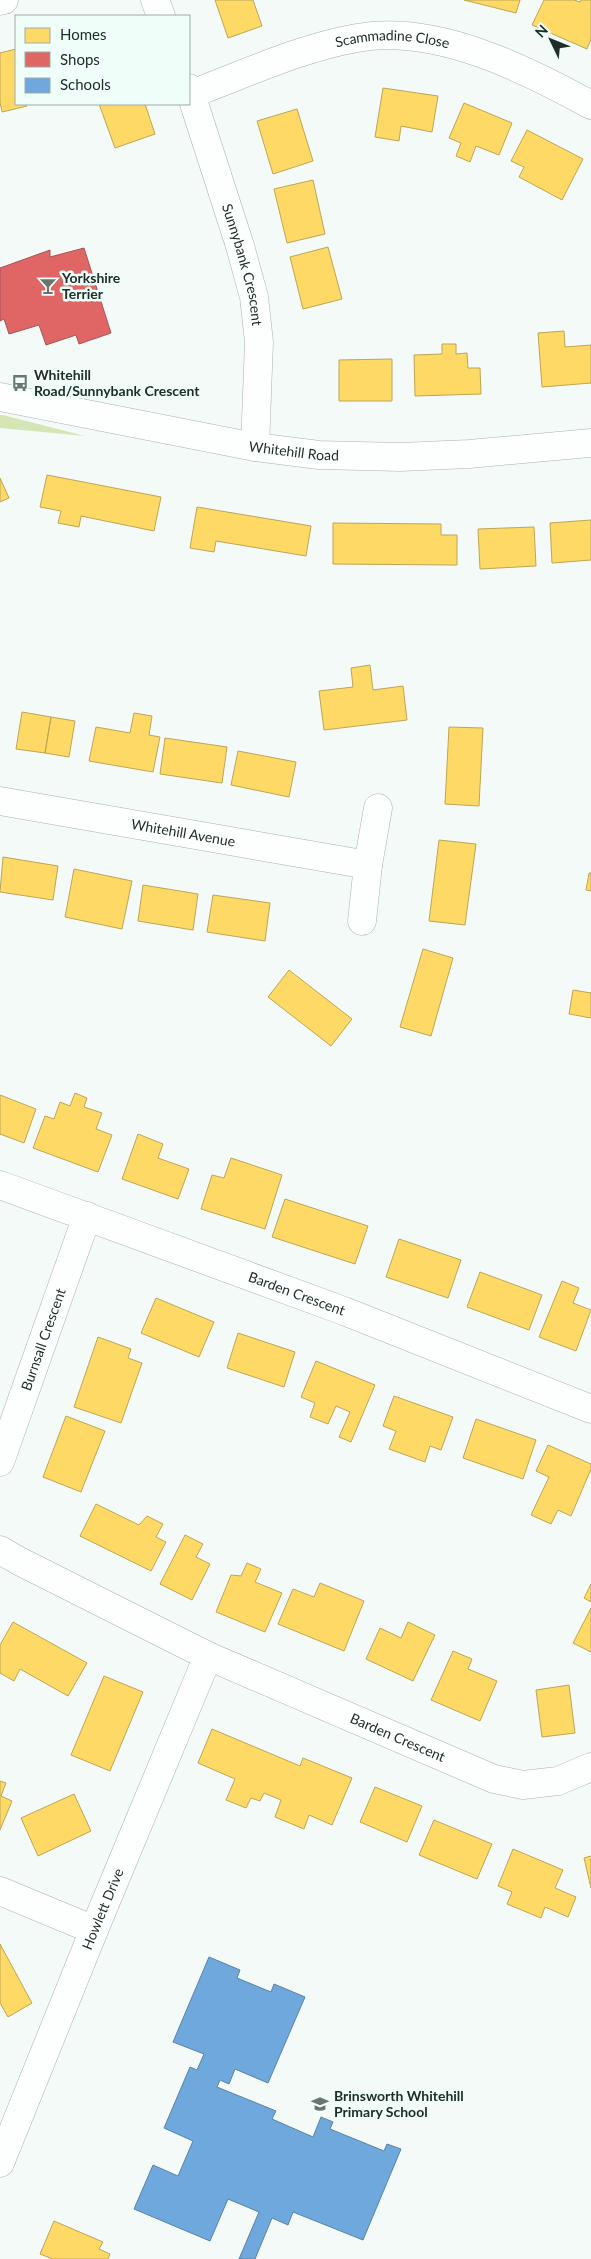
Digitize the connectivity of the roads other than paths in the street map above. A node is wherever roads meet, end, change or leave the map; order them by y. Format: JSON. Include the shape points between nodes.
{"nodes":[{"id":1,"x":4,"y":0,"type":"edge"},
{"id":2,"x":155,"y":0,"type":"edge"},
{"id":3,"x":0,"y":1,"type":"edge"},
{"id":4,"x":162,"y":15,"type":"edge"},
{"id":5,"x":190,"y":91,"type":"edge"},
{"id":6,"x":591,"y":105,"type":"edge"},
{"id":7,"x":0,"y":397,"type":"edge"},
{"id":8,"x":591,"y":442,"type":"edge"},
{"id":9,"x":255,"y":447,"type":"junction"},
{"id":10,"x":0,"y":801,"type":"edge"},
{"id":11,"x":378,"y":808,"type":"dead end"},
{"id":12,"x":368,"y":865,"type":"junction"},
{"id":13,"x":362,"y":921,"type":"dead end"},
{"id":14,"x":0,"y":1185,"type":"edge"},
{"id":15,"x":87,"y":1216,"type":"junction"},
{"id":16,"x":591,"y":1409,"type":"edge"},
{"id":17,"x":0,"y":1462,"type":"edge"},
{"id":18,"x":0,"y":1550,"type":"edge"},
{"id":19,"x":208,"y":1656,"type":"junction"},
{"id":20,"x":591,"y":1767,"type":"edge"},
{"id":21,"x":0,"y":1891,"type":"edge"},
{"id":22,"x":94,"y":1930,"type":"junction"},
{"id":23,"x":0,"y":2163,"type":"edge"}],
"edges":[{"from":1,"to":3,"type":"street"},
{"from":2,"to":4,"type":"street"},
{"from":5,"to":6,"type":"street","name":"Scammadine Close","via":[[325,44],[359,37],[392,36],[427,39],[468,50],[552,84]]},
{"from":5,"to":9,"type":"street","name":"Sunnybank Crescent","via":[[254,297],[259,342]]},
{"from":7,"to":9,"type":"street","name":"Whitehill Road"},
{"from":8,"to":9,"type":"street","name":"Whitehill Road","via":[[400,457],[319,455]]},
{"from":10,"to":12,"type":"street","name":"Whitehill Avenue"},
{"from":11,"to":12,"type":"street"},
{"from":12,"to":13,"type":"street"},
{"from":14,"to":15,"type":"street","name":"Barden Crescent"},
{"from":15,"to":16,"type":"street","name":"Barden Crescent","via":[[344,1311]]},
{"from":15,"to":17,"type":"street","name":"Burnsall Crescent"},
{"from":18,"to":19,"type":"street"},
{"from":19,"to":20,"type":"street","name":"Barden Crescent","via":[[494,1779],[523,1785],[558,1781]]},
{"from":19,"to":22,"type":"street","name":"Howlett Drive"},
{"from":21,"to":22,"type":"street"},
{"from":22,"to":23,"type":"street","name":"Howlett Drive"}]}
